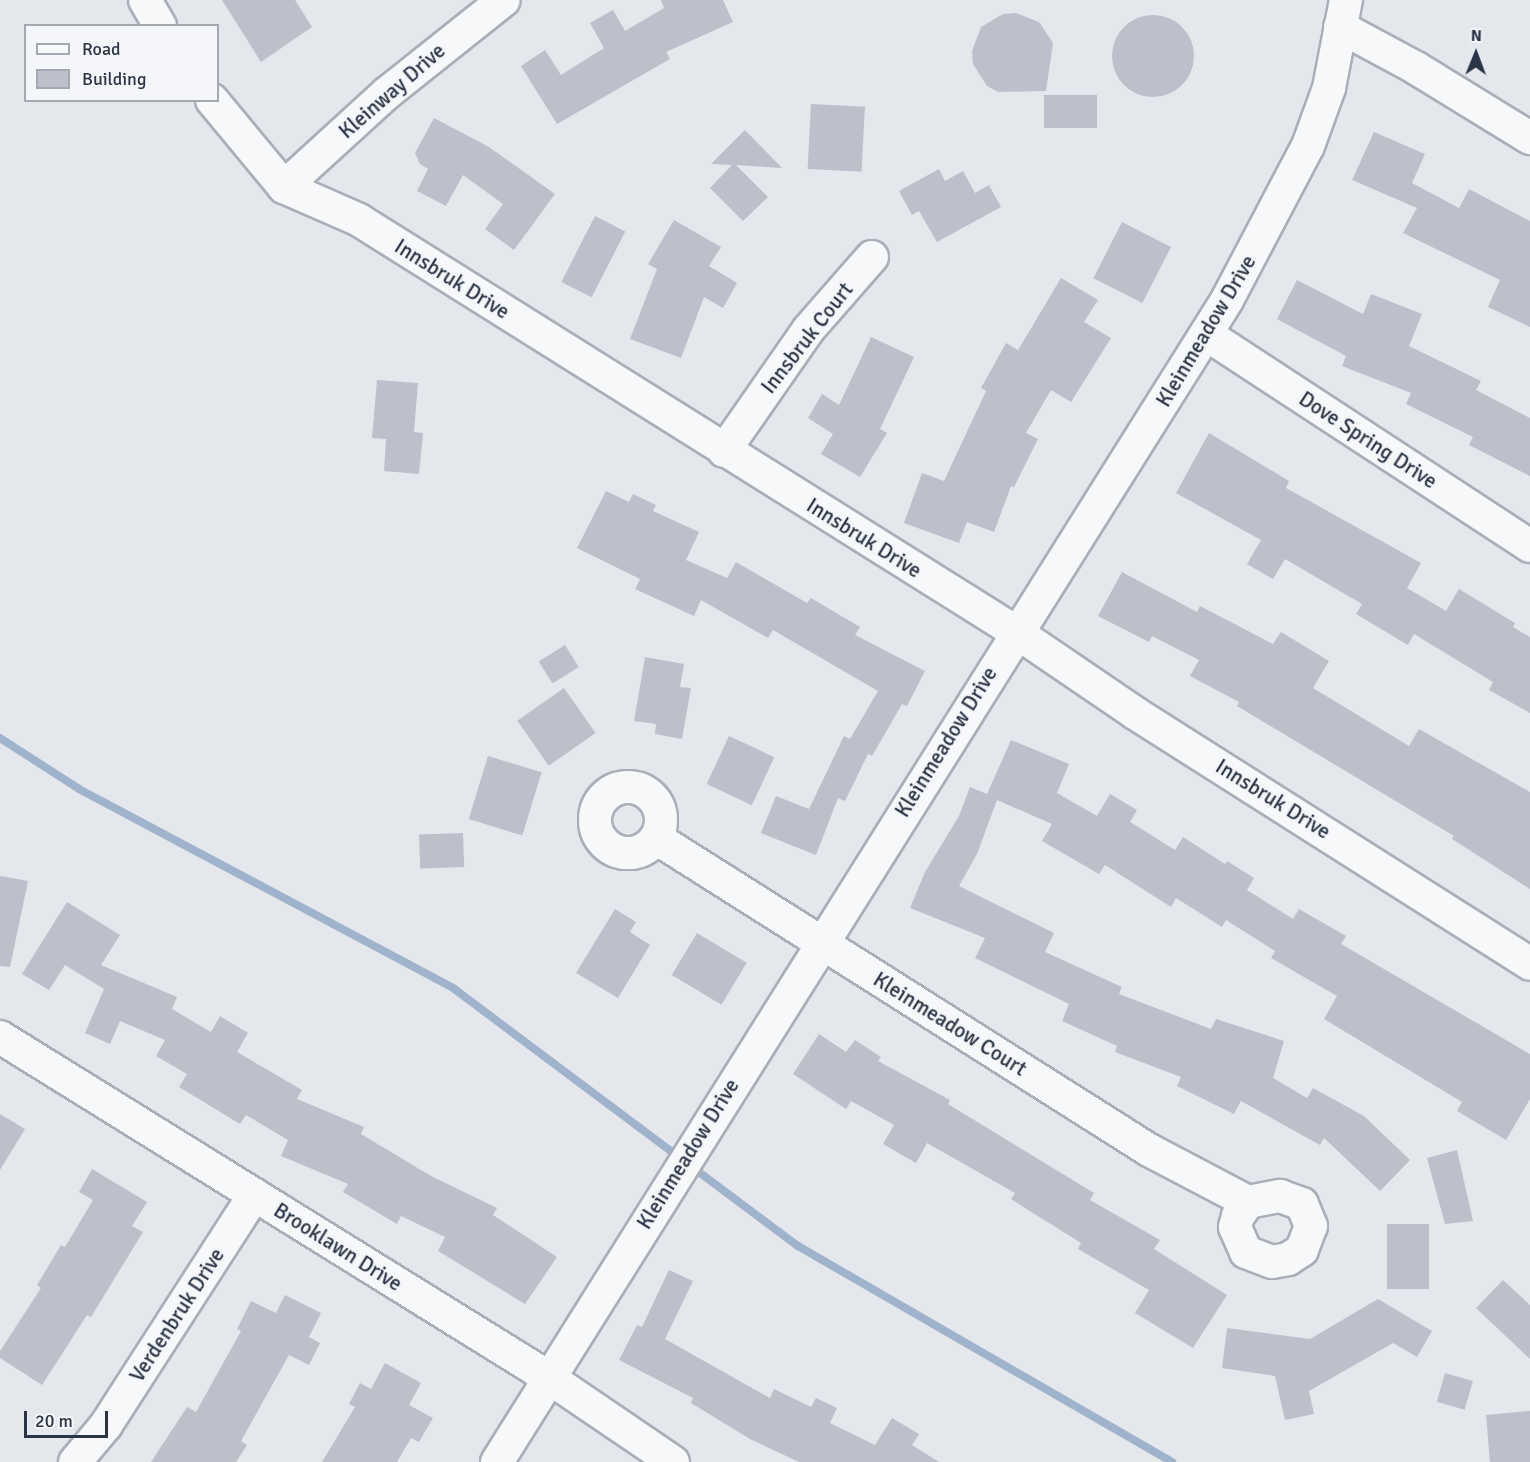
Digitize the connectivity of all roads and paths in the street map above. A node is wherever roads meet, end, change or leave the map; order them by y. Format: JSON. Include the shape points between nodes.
{"nodes":[{"id":1,"x":145,"y":0,"type":"edge"},
{"id":2,"x":504,"y":0,"type":"edge"},
{"id":3,"x":1343,"y":14,"type":"edge"},
{"id":4,"x":159,"y":24,"type":"edge"},
{"id":5,"x":214,"y":102,"type":"edge"},
{"id":6,"x":1530,"y":138,"type":"edge"},
{"id":7,"x":284,"y":187,"type":"junction"},
{"id":8,"x":872,"y":257,"type":"dead end"},
{"id":9,"x":1206,"y":334,"type":"junction"},
{"id":10,"x":724,"y":451,"type":"junction"},
{"id":11,"x":1530,"y":546,"type":"edge"},
{"id":12,"x":1016,"y":632,"type":"junction"},
{"id":13,"x":656,"y":838,"type":"dead end"},
{"id":14,"x":821,"y":942,"type":"junction"},
{"id":15,"x":1530,"y":964,"type":"edge"},
{"id":16,"x":0,"y":1037,"type":"edge"},
{"id":17,"x":254,"y":1195,"type":"junction"},
{"id":18,"x":1248,"y":1202,"type":"dead end"},
{"id":19,"x":548,"y":1377,"type":"junction"},
{"id":20,"x":75,"y":1462,"type":"edge"},
{"id":21,"x":496,"y":1462,"type":"edge"},
{"id":22,"x":673,"y":1462,"type":"edge"}],
"edges":[{"from":1,"to":4,"type":"street"},
{"from":2,"to":7,"type":"street","name":"Kleinway Drive","via":[[387,93]]},
{"from":3,"to":6,"type":"street","via":[[1416,68]]},
{"from":3,"to":9,"type":"street","name":"Kleinmeadow Drive","via":[[1329,88],[1308,146]]},
{"from":5,"to":7,"type":"street","name":"Innsbruk Drive"},
{"from":7,"to":10,"type":"street","name":"Innsbruk Drive","via":[[359,220]]},
{"from":8,"to":10,"type":"street","name":"Innsbruk Court","via":[[807,330]]},
{"from":9,"to":11,"type":"street","name":"Dove Spring Drive"},
{"from":9,"to":12,"type":"street","name":"Kleinmeadow Drive"},
{"from":10,"to":12,"type":"street","name":"Innsbruk Drive"},
{"from":12,"to":14,"type":"street","name":"Kleinmeadow Drive"},
{"from":12,"to":15,"type":"street","name":"Innsbruk Drive","via":[[1135,713]]},
{"from":13,"to":14,"type":"street","name":"Kleinmeadow Court"},
{"from":14,"to":18,"type":"street","name":"Kleinmeadow Court","via":[[1149,1150]]},
{"from":14,"to":19,"type":"street","name":"Kleinmeadow Drive"},
{"from":16,"to":17,"type":"street","name":"Brooklawn Drive"},
{"from":17,"to":19,"type":"street","name":"Brooklawn Drive"},
{"from":17,"to":20,"type":"street","name":"Verdenbruk Drive","via":[[106,1425]]},
{"from":19,"to":21,"type":"street","name":"Kleinmeadow Drive"},
{"from":19,"to":22,"type":"street","name":"Brooklawn Drive"}]}
